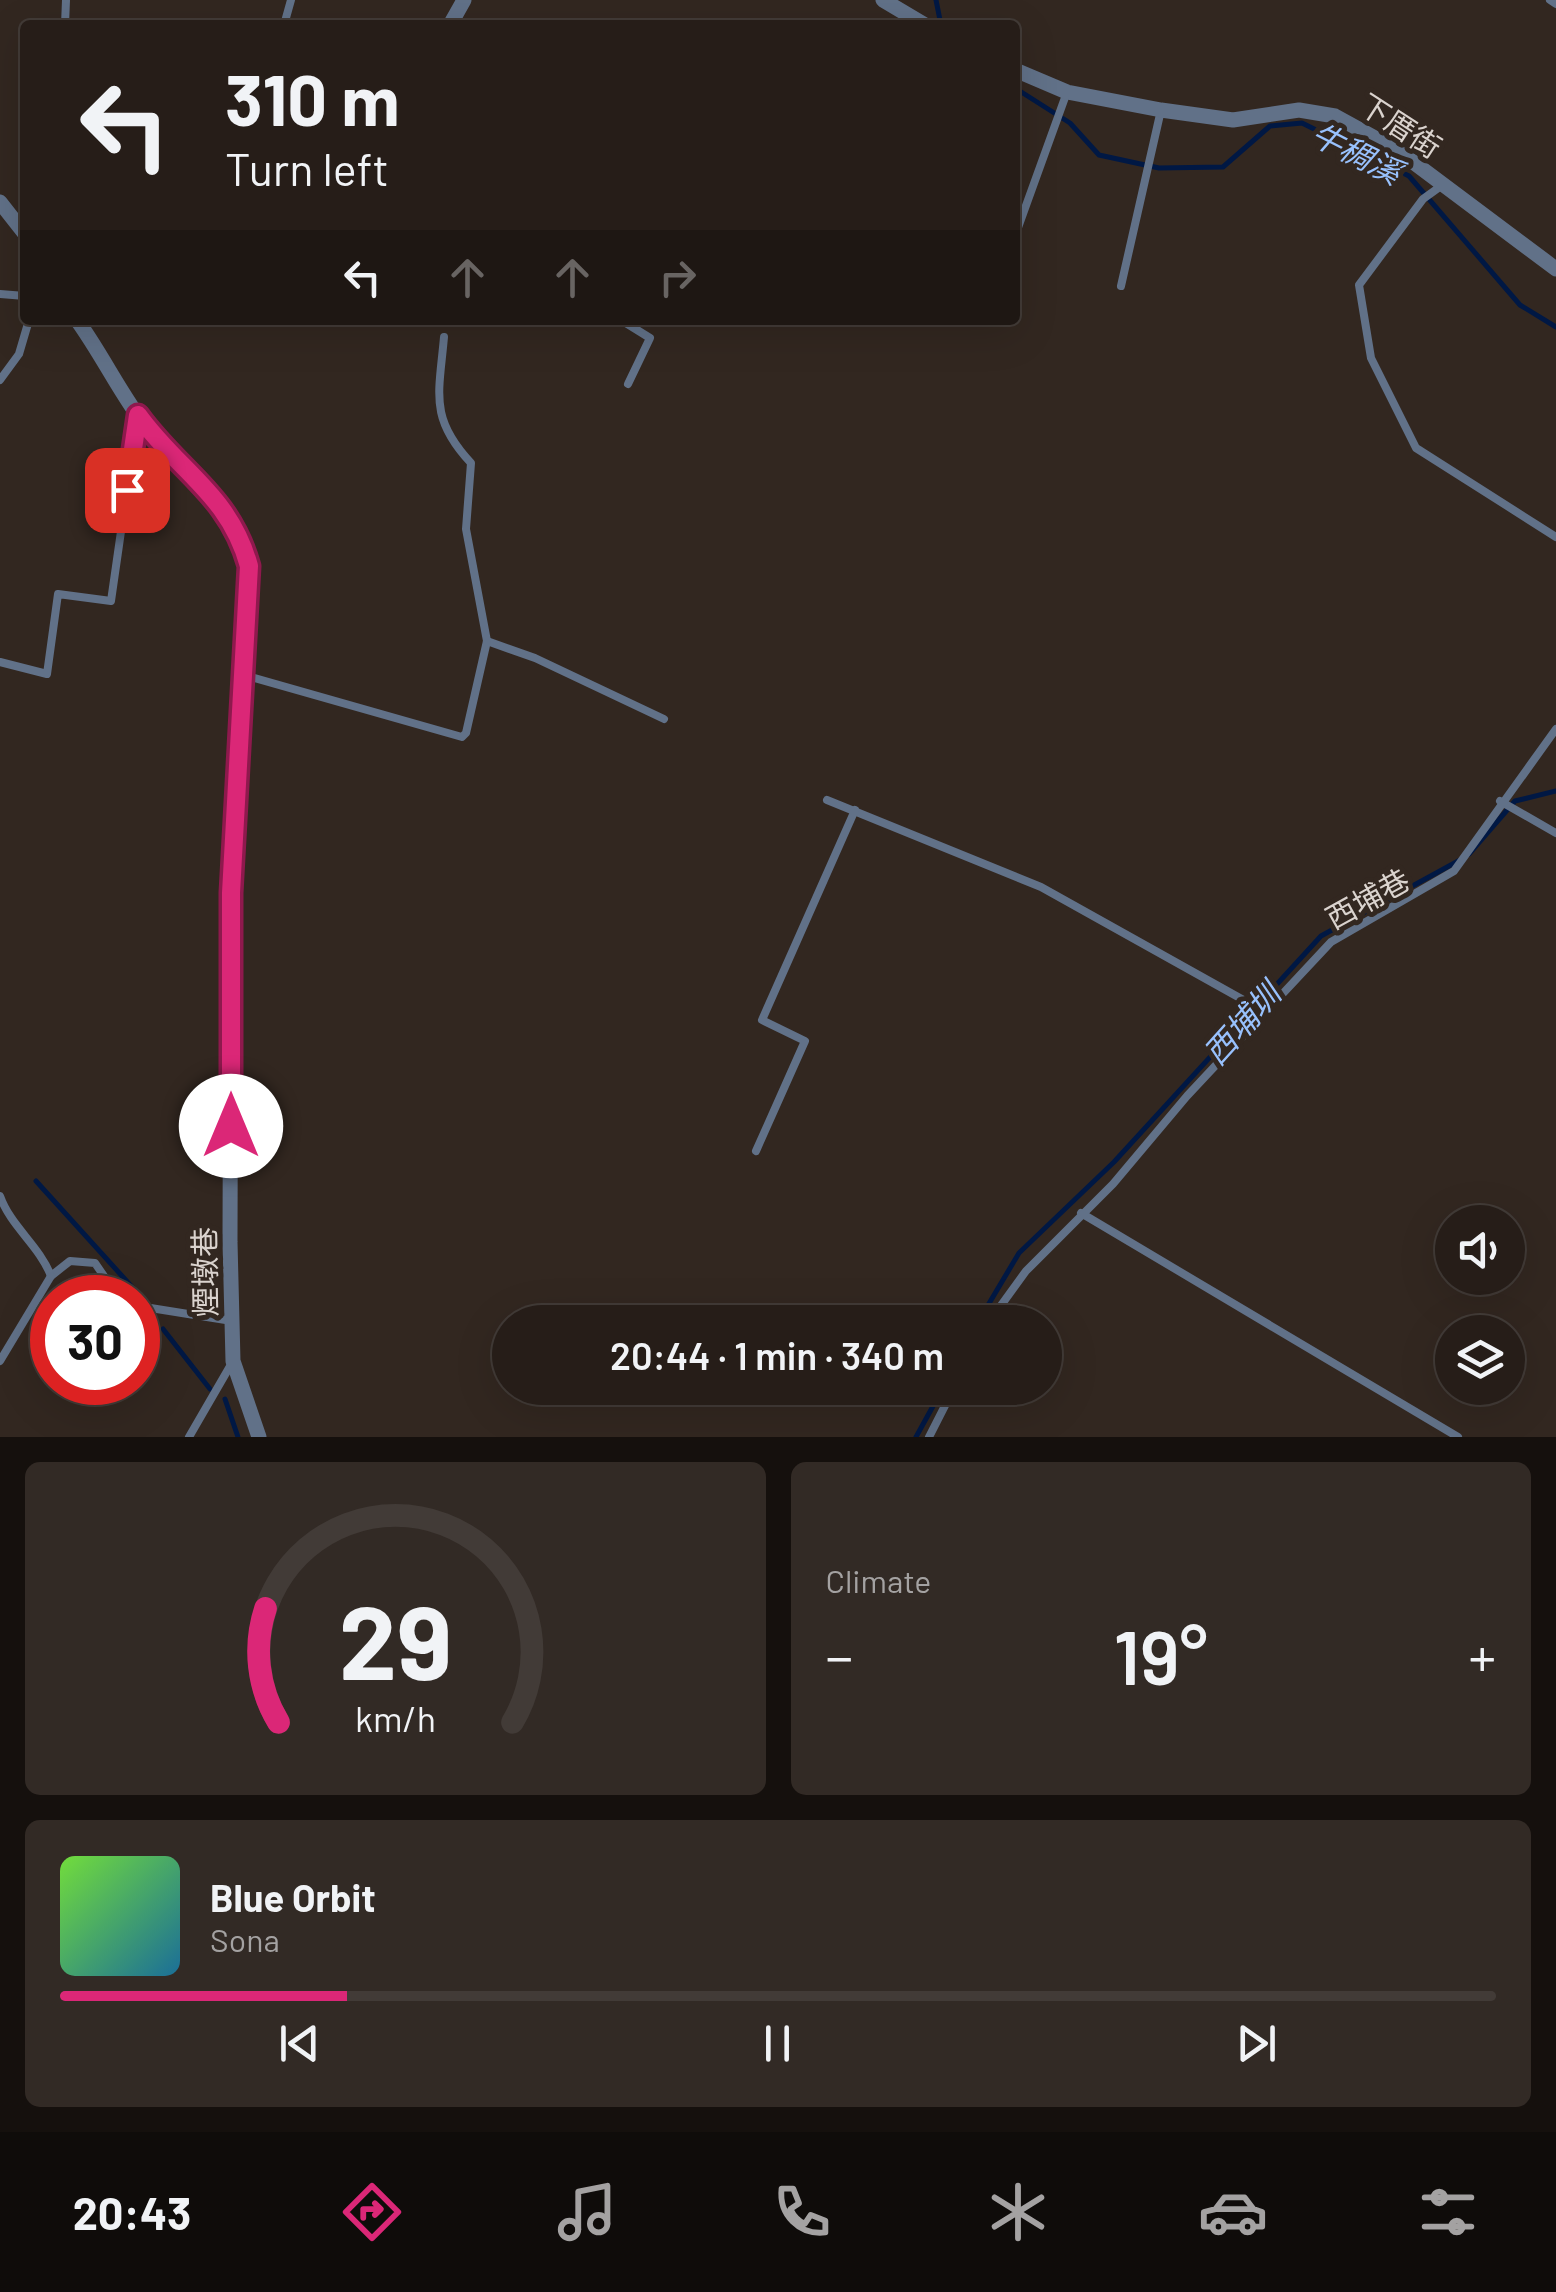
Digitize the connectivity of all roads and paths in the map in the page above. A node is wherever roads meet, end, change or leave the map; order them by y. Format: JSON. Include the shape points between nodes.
{"nodes":[{"id":1,"x":883,"y":0,"type":"edge"},
{"id":2,"x":917,"y":20,"type":"edge"},
{"id":3,"x":1020,"y":72,"type":"edge"},
{"id":4,"x":1067,"y":92,"type":"junction"},
{"id":5,"x":1161,"y":110,"type":"junction"},
{"id":6,"x":1437,"y":188,"type":"junction"},
{"id":7,"x":0,"y":202,"type":"edge"},
{"id":8,"x":1020,"y":221,"type":"edge"},
{"id":9,"x":20,"y":228,"type":"edge"},
{"id":10,"x":1556,"y":269,"type":"edge"},
{"id":11,"x":1121,"y":286,"type":"dead end"},
{"id":12,"x":28,"y":325,"type":"edge"},
{"id":13,"x":80,"y":325,"type":"edge"},
{"id":14,"x":629,"y":325,"type":"edge"},
{"id":15,"x":444,"y":337,"type":"dead end"},
{"id":16,"x":0,"y":380,"type":"edge"},
{"id":17,"x":628,"y":384,"type":"dead end"},
{"id":18,"x":138,"y":415,"type":"junction"},
{"id":19,"x":1556,"y":537,"type":"edge"},
{"id":20,"x":487,"y":641,"type":"junction"},
{"id":21,"x":0,"y":662,"type":"edge"},
{"id":22,"x":244,"y":674,"type":"junction"},
{"id":23,"x":664,"y":719,"type":"dead end"},
{"id":24,"x":1556,"y":729,"type":"edge"},
{"id":25,"x":827,"y":800,"type":"dead end"},
{"id":26,"x":1500,"y":801,"type":"junction"},
{"id":27,"x":855,"y":810,"type":"junction"},
{"id":28,"x":1556,"y":833,"type":"edge"},
{"id":29,"x":1265,"y":1012,"type":"junction"},
{"id":30,"x":756,"y":1151,"type":"dead end"},
{"id":31,"x":0,"y":1196,"type":"edge"},
{"id":32,"x":1081,"y":1214,"type":"junction"},
{"id":33,"x":51,"y":1275,"type":"edge"},
{"id":34,"x":52,"y":1275,"type":"edge"},
{"id":35,"x":103,"y":1275,"type":"edge"},
{"id":36,"x":1001,"y":1305,"type":"edge"},
{"id":37,"x":160,"y":1310,"type":"edge"},
{"id":38,"x":30,"y":1311,"type":"edge"},
{"id":39,"x":232,"y":1322,"type":"junction"},
{"id":40,"x":0,"y":1361,"type":"edge"},
{"id":41,"x":232,"y":1362,"type":"junction"},
{"id":42,"x":945,"y":1405,"type":"edge"},
{"id":43,"x":188,"y":1437,"type":"edge"},
{"id":44,"x":260,"y":1437,"type":"edge"},
{"id":45,"x":929,"y":1437,"type":"edge"},
{"id":46,"x":1458,"y":1437,"type":"edge"}],
"edges":[{"from":1,"to":2,"type":"street"},
{"from":3,"to":4,"type":"street","name":"下厝街"},
{"from":4,"to":5,"type":"street","name":"下厝街"},
{"from":4,"to":8,"type":"lane"},
{"from":5,"to":6,"type":"street","name":"下厝街","via":[[1232,120],[1299,110],[1335,116],[1386,142]]},
{"from":5,"to":11,"type":"lane"},
{"from":6,"to":10,"type":"street","name":"下厝街"},
{"from":6,"to":19,"type":"lane","via":[[1359,285],[1371,358],[1416,448]]},
{"from":7,"to":9,"type":"street"},
{"from":12,"to":16,"type":"lane","via":[[19,354]]},
{"from":13,"to":18,"type":"street","name":"煙墩巷"},
{"from":14,"to":17,"type":"lane","via":[[650,338]]},
{"from":15,"to":20,"type":"lane","via":[[437,409],[446,436],[471,462],[466,529]]},
{"from":18,"to":21,"type":"lane","via":[[111,601],[58,594],[47,674]]},
{"from":18,"to":22,"type":"street","name":"煙墩巷","via":[[218,498],[240,532],[249,566]]},
{"from":20,"to":22,"type":"lane","via":[[462,737]]},
{"from":20,"to":23,"type":"lane"},
{"from":22,"to":39,"type":"street","name":"煙墩巷","via":[[231,893]]},
{"from":24,"to":26,"type":"lane","name":"西埔巷"},
{"from":25,"to":27,"type":"lane"},
{"from":26,"to":28,"type":"lane"},
{"from":26,"to":29,"type":"lane","name":"西埔巷","via":[[1454,870],[1344,930]]},
{"from":27,"to":29,"type":"lane","via":[[1040,887]]},
{"from":27,"to":30,"type":"lane","via":[[762,1020],[805,1042]]},
{"from":29,"to":32,"type":"lane","name":"西埔巷"},
{"from":31,"to":33,"type":"lane"},
{"from":32,"to":36,"type":"lane","name":"西埔巷"},
{"from":32,"to":46,"type":"lane"},
{"from":34,"to":35,"type":"lane","via":[[70,1261],[95,1263]]},
{"from":37,"to":39,"type":"lane"},
{"from":38,"to":40,"type":"lane"},
{"from":39,"to":41,"type":"street","name":"煙墩巷"},
{"from":41,"to":43,"type":"lane"},
{"from":41,"to":44,"type":"street","name":"煙墩巷"},
{"from":42,"to":45,"type":"lane"}]}
